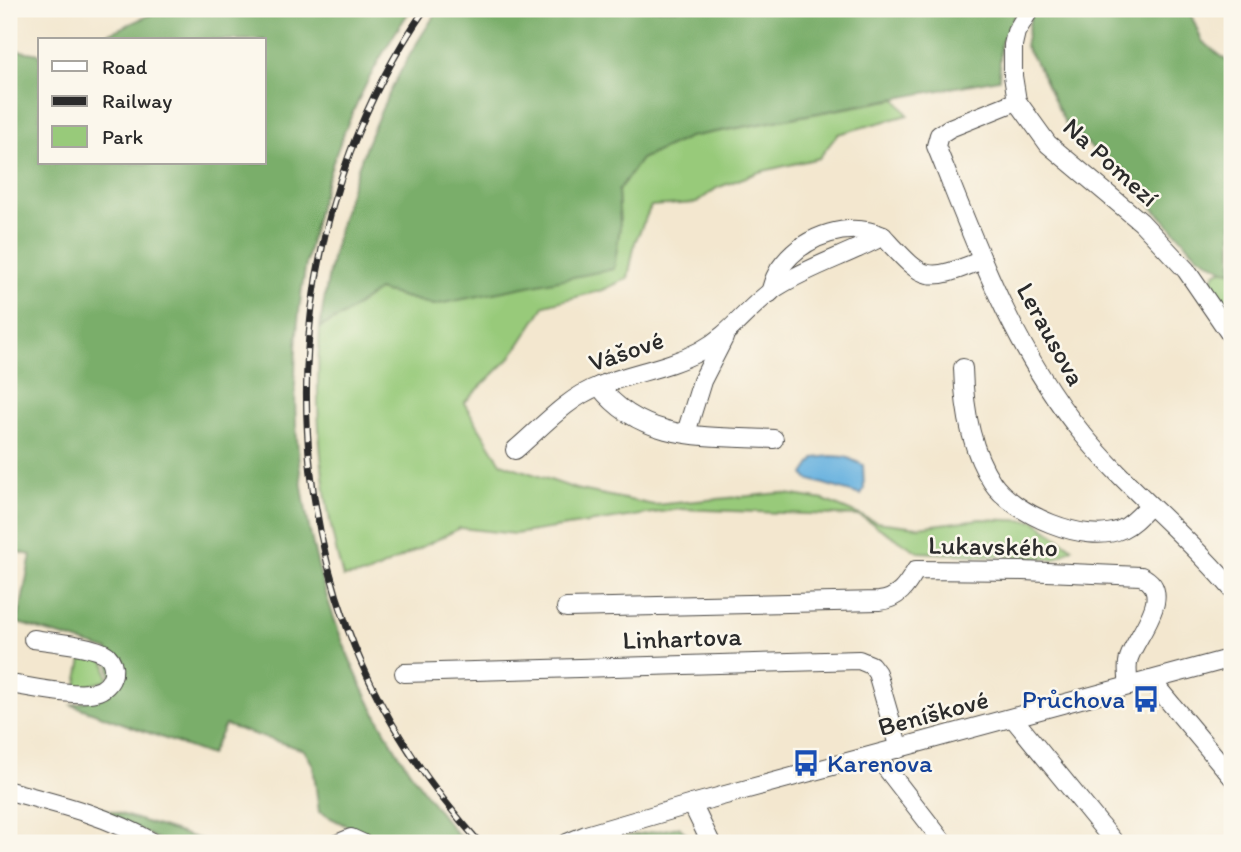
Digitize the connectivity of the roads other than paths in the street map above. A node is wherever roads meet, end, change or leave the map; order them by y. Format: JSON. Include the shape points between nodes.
{"nodes":[{"id":1,"x":1030,"y":9,"type":"edge"},
{"id":2,"x":1017,"y":101,"type":"junction"},
{"id":3,"x":883,"y":236,"type":"junction"},
{"id":4,"x":982,"y":260,"type":"junction"},
{"id":5,"x":770,"y":293,"type":"junction"},
{"id":6,"x":726,"y":335,"type":"junction"},
{"id":7,"x":1232,"y":337,"type":"edge"},
{"id":8,"x":963,"y":369,"type":"dead end"},
{"id":9,"x":599,"y":386,"type":"junction"},
{"id":10,"x":686,"y":433,"type":"junction"},
{"id":11,"x":774,"y":439,"type":"dead end"},
{"id":12,"x":515,"y":450,"type":"dead end"},
{"id":13,"x":1150,"y":505,"type":"junction"},
{"id":14,"x":1232,"y":589,"type":"edge"},
{"id":15,"x":566,"y":608,"type":"dead end"},
{"id":16,"x":33,"y":639,"type":"dead end"},
{"id":17,"x":1232,"y":658,"type":"edge"},
{"id":18,"x":404,"y":673,"type":"dead end"},
{"id":19,"x":1151,"y":680,"type":"junction"},
{"id":20,"x":9,"y":684,"type":"edge"},
{"id":21,"x":1129,"y":685,"type":"junction"},
{"id":22,"x":1013,"y":718,"type":"junction"},
{"id":23,"x":900,"y":748,"type":"junction"},
{"id":24,"x":876,"y":755,"type":"junction"},
{"id":25,"x":1232,"y":778,"type":"edge"},
{"id":26,"x":9,"y":791,"type":"edge"},
{"id":27,"x":692,"y":804,"type":"junction"},
{"id":28,"x":154,"y":843,"type":"edge"},
{"id":29,"x":339,"y":843,"type":"edge"},
{"id":30,"x":362,"y":843,"type":"edge"},
{"id":31,"x":567,"y":843,"type":"edge"},
{"id":32,"x":710,"y":843,"type":"edge"},
{"id":33,"x":944,"y":843,"type":"edge"},
{"id":34,"x":1115,"y":843,"type":"edge"}],
"edges":[{"from":1,"to":2,"type":"street","name":"Na Pomezí","via":[[1013,45]]},
{"from":2,"to":4,"type":"street","name":"Lerausova","via":[[950,128],[939,135],[936,146]]},
{"from":2,"to":7,"type":"street","name":"Na Pomezí","via":[[1048,144],[1141,222],[1186,270]]},
{"from":3,"to":4,"type":"street","via":[[914,268],[930,275]]},
{"from":3,"to":5,"type":"street","name":"Vášové","via":[[811,268]]},
{"from":3,"to":5,"type":"street","name":"Vášové","via":[[844,230],[818,238],[783,263]]},
{"from":4,"to":13,"type":"street","name":"Lerausova","via":[[1025,353],[1053,396],[1081,433]]},
{"from":5,"to":6,"type":"street","name":"Vášové"},
{"from":6,"to":9,"type":"street","name":"Vášové","via":[[668,365]]},
{"from":6,"to":10,"type":"street","name":"Vášové","via":[[702,381]]},
{"from":8,"to":13,"type":"street","via":[[967,413],[980,458],[992,483],[1032,517],[1106,533],[1135,521]]},
{"from":9,"to":10,"type":"street","via":[[640,422]]},
{"from":9,"to":12,"type":"street","name":"Vášové","via":[[568,404]]},
{"from":10,"to":11,"type":"street"},
{"from":13,"to":14,"type":"street","name":"Lerausova"},
{"from":15,"to":21,"type":"street","name":"Lukavského","via":[[879,601],[901,592],[916,570],[1141,576],[1153,586],[1157,600],[1128,660]]},
{"from":16,"to":20,"type":"street","via":[[99,650],[114,667],[112,679],[96,692],[78,693]]},
{"from":17,"to":19,"type":"street","name":"Beníškové"},
{"from":18,"to":23,"type":"street","name":"Linhartova","via":[[859,660],[872,664],[877,673]]},
{"from":19,"to":21,"type":"street","name":"Beníškové"},
{"from":19,"to":25,"type":"street"},
{"from":21,"to":22,"type":"street","name":"Beníškové"},
{"from":22,"to":23,"type":"street","name":"Beníškové"},
{"from":22,"to":34,"type":"street"},
{"from":23,"to":24,"type":"street","name":"Beníškové"},
{"from":24,"to":27,"type":"street","name":"Beníškové"},
{"from":24,"to":33,"type":"street"},
{"from":26,"to":28,"type":"street","via":[[79,809]]},
{"from":27,"to":31,"type":"street","name":"Beníškové"},
{"from":27,"to":32,"type":"street"},
{"from":29,"to":30,"type":"street","via":[[351,838]]}]}
